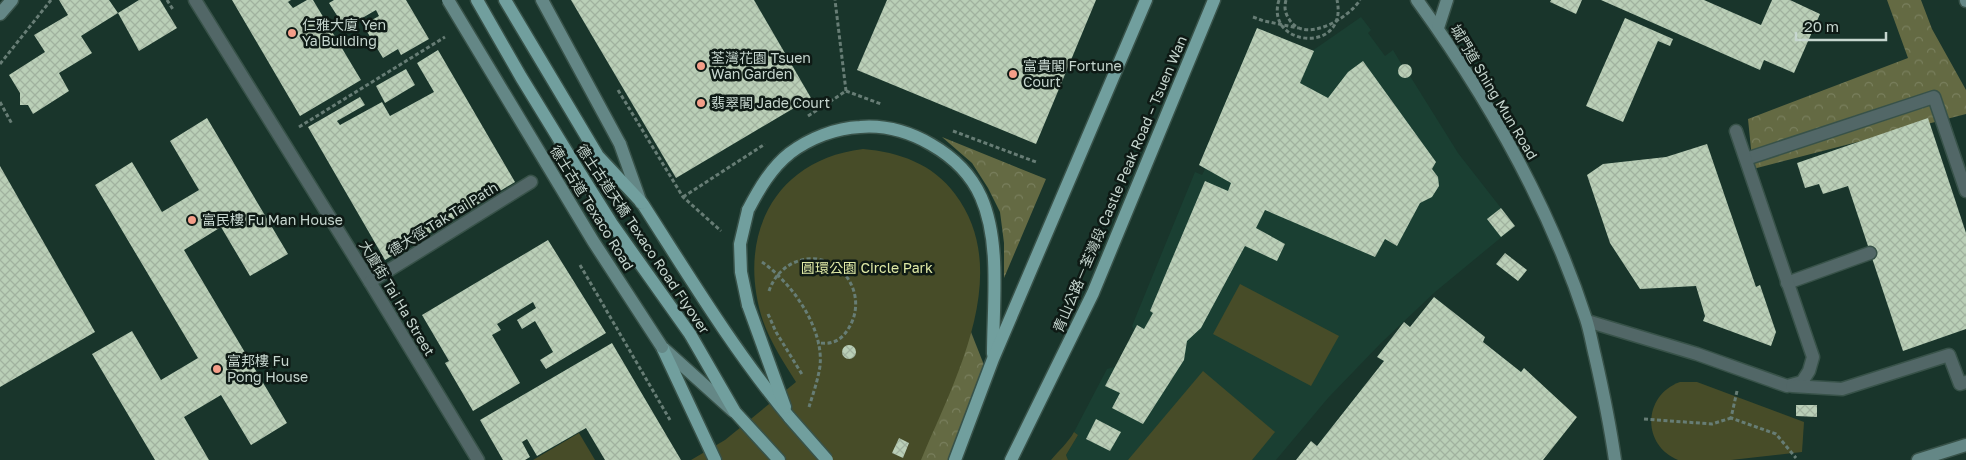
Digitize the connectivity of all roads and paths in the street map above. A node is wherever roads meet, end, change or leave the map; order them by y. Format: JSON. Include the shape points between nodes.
{"nodes":[{"id":1,"x":12,"y":0,"type":"edge"},
{"id":2,"x":51,"y":0,"type":"edge"},
{"id":3,"x":195,"y":0,"type":"edge"},
{"id":4,"x":448,"y":0,"type":"edge"},
{"id":5,"x":478,"y":0,"type":"edge"},
{"id":6,"x":505,"y":0,"type":"edge"},
{"id":7,"x":542,"y":0,"type":"edge"},
{"id":8,"x":835,"y":0,"type":"edge"},
{"id":9,"x":1146,"y":0,"type":"edge"},
{"id":10,"x":1214,"y":0,"type":"edge"},
{"id":11,"x":1279,"y":0,"type":"edge"},
{"id":12,"x":1286,"y":0,"type":"edge"},
{"id":13,"x":1337,"y":0,"type":"edge"},
{"id":14,"x":1418,"y":0,"type":"edge"},
{"id":15,"x":1448,"y":0,"type":"edge"},
{"id":16,"x":1360,"y":1,"type":"edge"},
{"id":17,"x":0,"y":14,"type":"edge"},
{"id":18,"x":1253,"y":17,"type":"dead end"},
{"id":19,"x":1438,"y":28,"type":"junction"},
{"id":20,"x":1301,"y":29,"type":"junction"},
{"id":21,"x":446,"y":37,"type":"dead end"},
{"id":22,"x":0,"y":64,"type":"edge"},
{"id":23,"x":615,"y":84,"type":"dead end"},
{"id":24,"x":0,"y":102,"type":"edge"},
{"id":25,"x":805,"y":118,"type":"dead end"},
{"id":26,"x":12,"y":124,"type":"dead end"},
{"id":27,"x":298,"y":128,"type":"dead end"},
{"id":28,"x":1736,"y":131,"type":"dead end"},
{"id":29,"x":773,"y":139,"type":"dead end"},
{"id":30,"x":1746,"y":160,"type":"junction"},
{"id":31,"x":531,"y":182,"type":"dead end"},
{"id":32,"x":1966,"y":191,"type":"edge"},
{"id":33,"x":683,"y":197,"type":"junction"},
{"id":34,"x":642,"y":203,"type":"junction"},
{"id":35,"x":727,"y":237,"type":"dead end"},
{"id":36,"x":1870,"y":253,"type":"dead end"},
{"id":37,"x":758,"y":260,"type":"dead end"},
{"id":38,"x":579,"y":264,"type":"dead end"},
{"id":39,"x":370,"y":282,"type":"junction"},
{"id":40,"x":1788,"y":283,"type":"junction"},
{"id":41,"x":767,"y":296,"type":"dead end"},
{"id":42,"x":766,"y":307,"type":"dead end"},
{"id":43,"x":1587,"y":321,"type":"junction"},
{"id":44,"x":818,"y":343,"type":"junction"},
{"id":45,"x":662,"y":347,"type":"junction"},
{"id":46,"x":993,"y":359,"type":"junction"},
{"id":47,"x":803,"y":376,"type":"dead end"},
{"id":48,"x":1966,"y":382,"type":"edge"},
{"id":49,"x":1788,"y":386,"type":"junction"},
{"id":50,"x":1737,"y":392,"type":"dead end"},
{"id":51,"x":809,"y":408,"type":"dead end"},
{"id":52,"x":735,"y":412,"type":"junction"},
{"id":53,"x":790,"y":418,"type":"junction"},
{"id":54,"x":1731,"y":418,"type":"junction"},
{"id":55,"x":1644,"y":419,"type":"dead end"},
{"id":56,"x":671,"y":423,"type":"dead end"},
{"id":57,"x":1966,"y":446,"type":"edge"},
{"id":58,"x":1796,"y":458,"type":"dead end"},
{"id":59,"x":478,"y":460,"type":"edge"},
{"id":60,"x":715,"y":460,"type":"edge"},
{"id":61,"x":779,"y":460,"type":"edge"},
{"id":62,"x":827,"y":460,"type":"edge"},
{"id":63,"x":954,"y":460,"type":"edge"},
{"id":64,"x":1011,"y":460,"type":"edge"},
{"id":65,"x":1615,"y":460,"type":"edge"},
{"id":66,"x":1918,"y":460,"type":"edge"}],
"edges":[{"from":1,"to":17,"type":"main road"},
{"from":2,"to":22,"type":"path"},
{"from":3,"to":39,"type":"street","name":"大廈街 Tai Ha Street"},
{"from":4,"to":45,"type":"main road","name":"德士古道 Texaco Road","bridge":true,"via":[[593,241]]},
{"from":5,"to":52,"type":"main road","name":"德士古道天橋 Texaco Road Flyover","bridge":true,"via":[[573,162],[612,224],[690,334]]},
{"from":6,"to":34,"type":"main road","name":"德士古道天橋 Texaco Road Flyover","bridge":true,"via":[[598,156]]},
{"from":7,"to":34,"type":"main road","bridge":true,"via":[[620,144]]},
{"from":8,"to":25,"type":"path","via":[[846,91]]},
{"from":9,"to":46,"type":"main road"},
{"from":10,"to":64,"type":"main road","name":"青山公路－荃灣段 Castle Peak Road – Tsuen Wan","via":[[1093,293]]},
{"from":11,"to":13,"type":"path","via":[[1281,24],[1288,32],[1306,40],[1326,34],[1333,26],[1338,17]]},
{"from":12,"to":20,"type":"path","via":[[1290,22]]},
{"from":14,"to":19,"type":"main road","name":"城門道 Shing Mun Road"},
{"from":15,"to":19,"type":"main road"},
{"from":16,"to":20,"type":"path","via":[[1332,23],[1312,30]]},
{"from":18,"to":20,"type":"path"},
{"from":19,"to":43,"type":"main road","name":"城門道 Shing Mun Road","via":[[1508,140],[1551,226]]},
{"from":21,"to":27,"type":"path"},
{"from":23,"to":33,"type":"path"},
{"from":24,"to":26,"type":"path"},
{"from":28,"to":30,"type":"street"},
{"from":29,"to":33,"type":"path"},
{"from":30,"to":32,"type":"street","via":[[1934,97]]},
{"from":30,"to":40,"type":"street"},
{"from":31,"to":39,"type":"street","name":"德大徑 Tak Tai Path"},
{"from":33,"to":35,"type":"path"},
{"from":34,"to":53,"type":"main road","via":[[718,322],[762,385]]},
{"from":36,"to":40,"type":"street"},
{"from":37,"to":44,"type":"path","via":[[776,272],[803,306]]},
{"from":38,"to":56,"type":"path"},
{"from":39,"to":59,"type":"street","name":"大廈街 Tai Ha Street"},
{"from":40,"to":49,"type":"street","via":[[1813,357],[1802,382]]},
{"from":41,"to":44,"type":"path","bridge":true,"via":[[777,275],[798,261],[816,258],[842,270],[854,290],[857,302],[855,317],[840,338],[832,343]]},
{"from":42,"to":47,"type":"path","bridge":true,"via":[[770,320]]},
{"from":43,"to":49,"type":"street"},
{"from":43,"to":65,"type":"main road","name":"城門道 Shing Mun Road"},
{"from":44,"to":51,"type":"path","via":[[820,365]]},
{"from":45,"to":52,"type":"main road","name":"德士古道 Texaco Road"},
{"from":45,"to":60,"type":"main road"},
{"from":46,"to":53,"type":"main road","bridge":true,"via":[[993,242],[989,217],[968,175],[934,145],[900,130],[861,126],[820,136],[790,153],[764,180],[748,210],[740,244],[741,272],[748,305]]},
{"from":46,"to":63,"type":"main road"},
{"from":48,"to":49,"type":"street","via":[[1960,384],[1949,355],[1842,389]]},
{"from":50,"to":54,"type":"path"},
{"from":52,"to":61,"type":"main road","name":"德士古道天橋 Texaco Road Flyover"},
{"from":53,"to":62,"type":"main road","bridge":true},
{"from":54,"to":55,"type":"path","via":[[1712,424]]},
{"from":54,"to":58,"type":"path","via":[[1776,434]]},
{"from":57,"to":66,"type":"main road"}]}
